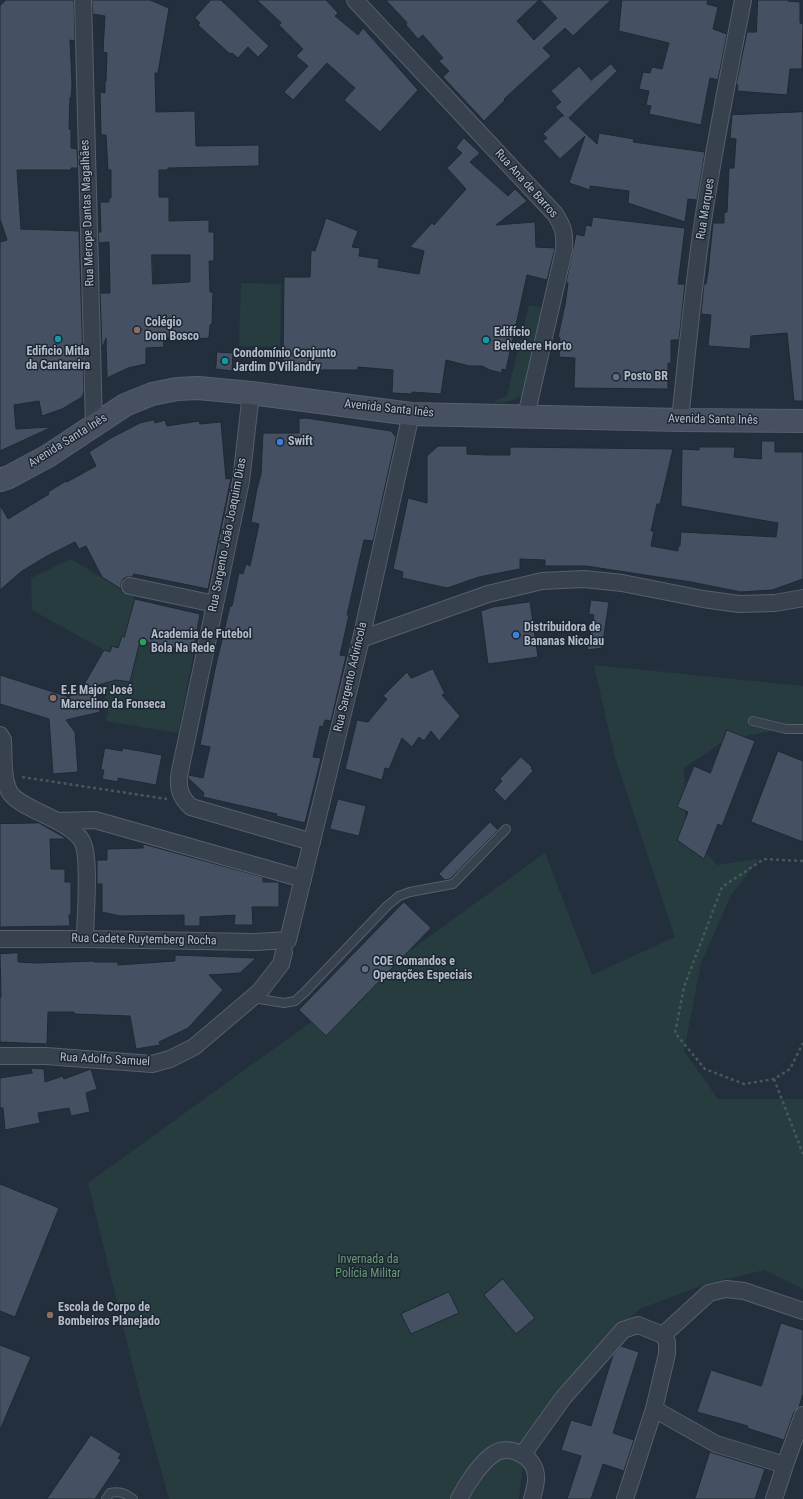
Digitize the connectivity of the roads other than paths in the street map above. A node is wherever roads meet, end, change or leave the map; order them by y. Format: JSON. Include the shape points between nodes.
{"nodes":[{"id":1,"x":83,"y":0,"type":"edge"},
{"id":2,"x":355,"y":0,"type":"edge"},
{"id":3,"x":743,"y":0,"type":"edge"},
{"id":4,"x":251,"y":393,"type":"junction"},
{"id":5,"x":411,"y":414,"type":"junction"},
{"id":6,"x":526,"y":416,"type":"junction"},
{"id":7,"x":680,"y":420,"type":"junction"},
{"id":8,"x":803,"y":421,"type":"edge"},
{"id":9,"x":94,"y":426,"type":"junction"},
{"id":10,"x":3,"y":481,"type":"edge"},
{"id":11,"x":130,"y":586,"type":"dead end"},
{"id":12,"x":803,"y":598,"type":"edge"},
{"id":13,"x":215,"y":604,"type":"junction"},
{"id":14,"x":361,"y":639,"type":"junction"},
{"id":15,"x":753,"y":721,"type":"dead end"},
{"id":16,"x":803,"y":729,"type":"edge"},
{"id":17,"x":0,"y":735,"type":"edge"},
{"id":18,"x":57,"y":821,"type":"junction"},
{"id":19,"x":506,"y":829,"type":"dead end"},
{"id":20,"x":312,"y":842,"type":"junction"},
{"id":21,"x":303,"y":879,"type":"junction"},
{"id":22,"x":0,"y":939,"type":"edge"},
{"id":23,"x":85,"y":939,"type":"junction"},
{"id":24,"x":286,"y":946,"type":"junction"},
{"id":25,"x":253,"y":998,"type":"junction"},
{"id":26,"x":0,"y":1056,"type":"edge"},
{"id":27,"x":803,"y":1311,"type":"edge"},
{"id":28,"x":663,"y":1335,"type":"junction"},
{"id":29,"x":654,"y":1409,"type":"junction"},
{"id":30,"x":803,"y":1415,"type":"edge"},
{"id":31,"x":523,"y":1454,"type":"junction"},
{"id":32,"x":785,"y":1465,"type":"junction"},
{"id":33,"x":106,"y":1499,"type":"edge"},
{"id":34,"x":133,"y":1499,"type":"edge"},
{"id":35,"x":459,"y":1499,"type":"edge"},
{"id":36,"x":532,"y":1499,"type":"edge"},
{"id":37,"x":625,"y":1499,"type":"edge"},
{"id":38,"x":774,"y":1499,"type":"edge"}],
"edges":[{"from":1,"to":9,"type":"street","name":"Rua Merope Dantas Magalhães"},
{"from":2,"to":6,"type":"street","name":"Rua Ana de Barros","via":[[555,214],[563,227],[564,250]]},
{"from":3,"to":7,"type":"street","name":"Rua Marques","via":[[703,220]]},
{"from":4,"to":5,"type":"main road","name":"Avenida Santa Inês"},
{"from":4,"to":9,"type":"main road","name":"Avenida Santa Inês","via":[[177,388],[152,394],[125,405]]},
{"from":4,"to":13,"type":"street","name":"Rua Sargento João Joaquim Dias","via":[[241,482]]},
{"from":5,"to":6,"type":"main road","name":"Avenida Santa Inês"},
{"from":5,"to":14,"type":"street","name":"Rua Sargento Advíncola"},
{"from":6,"to":7,"type":"main road","name":"Avenida Santa Inês"},
{"from":7,"to":8,"type":"main road","name":"Avenida Santa Inês"},
{"from":9,"to":10,"type":"main road","name":"Avenida Santa Inês"},
{"from":11,"to":13,"type":"street"},
{"from":12,"to":14,"type":"street","via":[[775,603],[739,604],[622,583],[584,579],[542,581],[488,594]]},
{"from":13,"to":20,"type":"street","name":"Rua Sargento João Joaquim Dias","via":[[178,777],[179,792],[191,807]]},
{"from":14,"to":20,"type":"street","name":"Rua Sargento Advíncola"},
{"from":15,"to":16,"type":"lane","via":[[786,729]]},
{"from":17,"to":18,"type":"street","via":[[3,740],[5,774],[11,794],[24,804]]},
{"from":18,"to":21,"type":"street","via":[[95,820]]},
{"from":18,"to":23,"type":"street","via":[[81,840],[85,852]]},
{"from":19,"to":25,"type":"lane","via":[[453,884],[399,896],[295,1001],[284,1003]]},
{"from":20,"to":21,"type":"street","name":"Rua Sargento Advíncola"},
{"from":21,"to":24,"type":"street","name":"Rua Sargento Advíncola"},
{"from":22,"to":23,"type":"street","name":"Rua Cadete Ruytemberg Rocha"},
{"from":23,"to":24,"type":"street","name":"Rua Cadete Ruytemberg Rocha","via":[[256,942]]},
{"from":24,"to":25,"type":"street","name":"Rua Adolfo Samuel","via":[[281,964]]},
{"from":25,"to":26,"type":"street","name":"Rua Adolfo Samuel","via":[[194,1047],[170,1059],[152,1064],[46,1056]]},
{"from":27,"to":28,"type":"street","via":[[744,1291],[726,1289],[709,1293]]},
{"from":28,"to":29,"type":"street","via":[[667,1342],[667,1354]]},
{"from":28,"to":31,"type":"street","via":[[638,1325],[623,1330],[563,1398]]},
{"from":29,"to":32,"type":"street","via":[[716,1444]]},
{"from":29,"to":37,"type":"street"},
{"from":30,"to":32,"type":"street"},
{"from":31,"to":35,"type":"street","via":[[509,1450],[493,1454],[482,1464]]},
{"from":31,"to":36,"type":"street","via":[[533,1462],[536,1476]]},
{"from":32,"to":38,"type":"street"},
{"from":33,"to":34,"type":"lane","via":[[110,1493],[118,1491]]}]}
